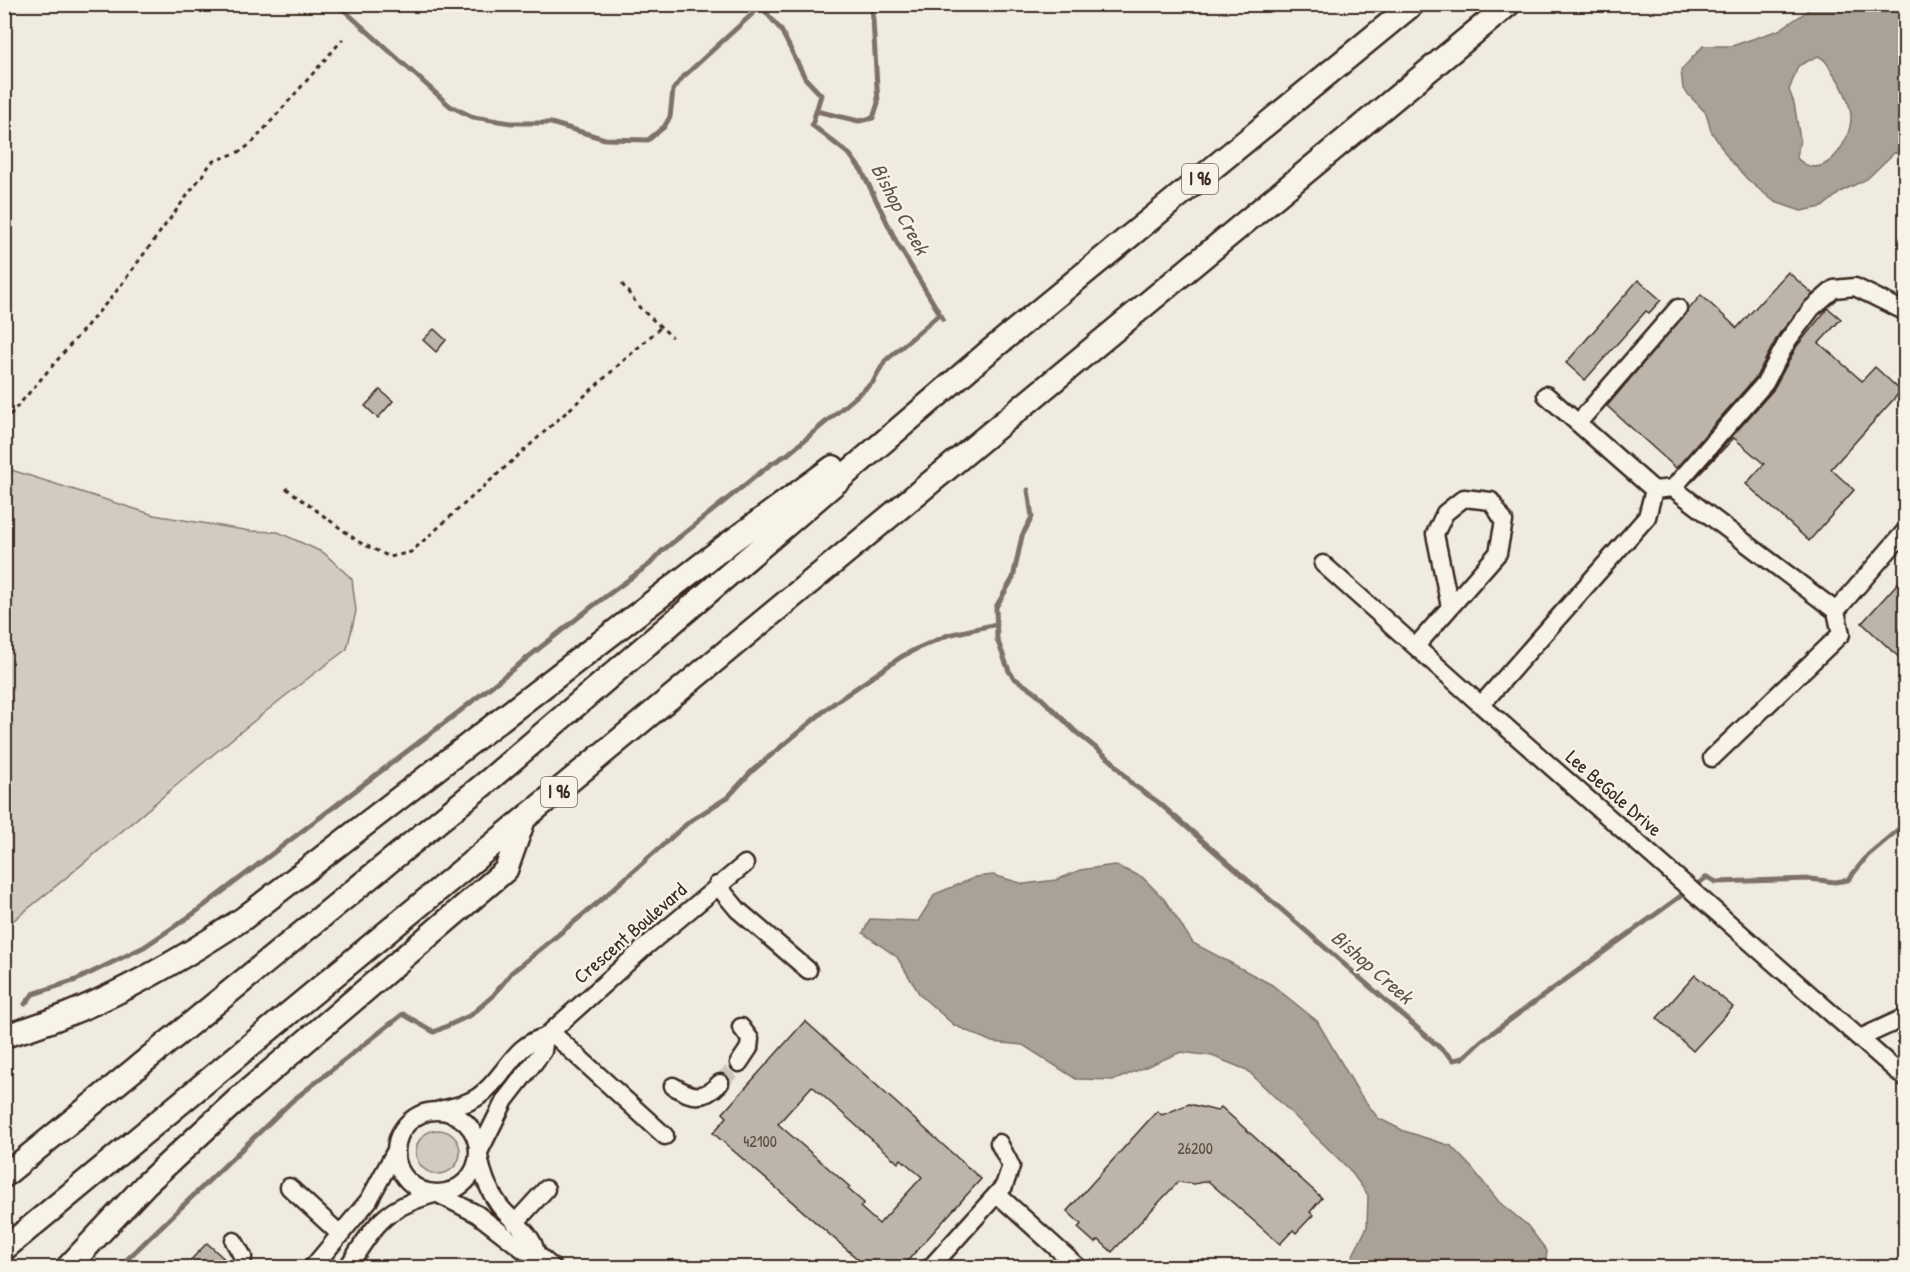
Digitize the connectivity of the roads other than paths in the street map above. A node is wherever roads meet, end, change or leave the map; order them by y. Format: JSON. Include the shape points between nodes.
{"nodes":[{"id":1,"x":1413,"y":4,"type":"edge"},
{"id":2,"x":1509,"y":4,"type":"edge"},
{"id":3,"x":1678,"y":308,"type":"dead end"},
{"id":4,"x":1905,"y":312,"type":"edge"},
{"id":5,"x":986,"y":354,"type":"junction"},
{"id":6,"x":1546,"y":395,"type":"dead end"},
{"id":7,"x":1578,"y":423,"type":"junction"},
{"id":8,"x":1673,"y":488,"type":"junction"},
{"id":9,"x":1654,"y":490,"type":"junction"},
{"id":10,"x":1905,"y":530,"type":"edge"},
{"id":11,"x":1323,"y":564,"type":"dead end"},
{"id":12,"x":1450,"y":607,"type":"junction"},
{"id":13,"x":1836,"y":611,"type":"junction"},
{"id":14,"x":1416,"y":646,"type":"junction"},
{"id":15,"x":1481,"y":705,"type":"junction"},
{"id":16,"x":1712,"y":758,"type":"dead end"},
{"id":17,"x":523,"y":822,"type":"junction"},
{"id":18,"x":744,"y":864,"type":"dead end"},
{"id":19,"x":717,"y":885,"type":"junction"},
{"id":20,"x":808,"y":970,"type":"dead end"},
{"id":21,"x":1905,"y":1017,"type":"edge"},
{"id":22,"x":741,"y":1027,"type":"dead end"},
{"id":23,"x":548,"y":1034,"type":"junction"},
{"id":24,"x":4,"y":1036,"type":"edge"},
{"id":25,"x":1860,"y":1038,"type":"junction"},
{"id":26,"x":738,"y":1063,"type":"tunnel mouth"},
{"id":27,"x":1905,"y":1079,"type":"edge"},
{"id":28,"x":720,"y":1083,"type":"tunnel mouth"},
{"id":29,"x":673,"y":1086,"type":"dead end"},
{"id":30,"x":439,"y":1110,"type":"junction"},
{"id":31,"x":665,"y":1136,"type":"dead end"},
{"id":32,"x":999,"y":1143,"type":"dead end"},
{"id":33,"x":395,"y":1152,"type":"junction"},
{"id":34,"x":479,"y":1153,"type":"junction"},
{"id":35,"x":4,"y":1176,"type":"edge"},
{"id":36,"x":288,"y":1187,"type":"dead end"},
{"id":37,"x":546,"y":1190,"type":"dead end"},
{"id":38,"x":436,"y":1194,"type":"junction"},
{"id":39,"x":997,"y":1194,"type":"junction"},
{"id":40,"x":515,"y":1223,"type":"junction"},
{"id":41,"x":341,"y":1235,"type":"junction"},
{"id":42,"x":234,"y":1241,"type":"dead end"},
{"id":43,"x":4,"y":1249,"type":"edge"},
{"id":44,"x":536,"y":1253,"type":"junction"},
{"id":45,"x":67,"y":1268,"type":"edge"},
{"id":46,"x":241,"y":1268,"type":"edge"},
{"id":47,"x":312,"y":1268,"type":"edge"},
{"id":48,"x":347,"y":1268,"type":"edge"},
{"id":49,"x":553,"y":1268,"type":"edge"},
{"id":50,"x":930,"y":1268,"type":"edge"},
{"id":51,"x":1079,"y":1268,"type":"edge"}],
"edges":[{"from":1,"to":5,"type":"highway","number":"I 96"},
{"from":2,"to":17,"type":"highway","number":"I 96"},
{"from":3,"to":7,"type":"street"},
{"from":4,"to":8,"type":"street","via":[[1855,287],[1834,289],[1812,308],[1788,340],[1765,383]]},
{"from":5,"to":24,"type":"highway","via":[[728,544],[244,918],[184,957],[106,998]]},
{"from":5,"to":35,"type":"highway","number":"I 96","via":[[488,780]]},
{"from":6,"to":7,"type":"street"},
{"from":7,"to":9,"type":"street"},
{"from":8,"to":9,"type":"street"},
{"from":8,"to":13,"type":"street"},
{"from":9,"to":15,"type":"street","via":[[1647,517]]},
{"from":10,"to":13,"type":"street"},
{"from":11,"to":14,"type":"street","name":"Lee BeGole Drive"},
{"from":12,"to":12,"type":"street","via":[[1498,553],[1504,521],[1491,501],[1464,498],[1445,513],[1435,534]]},
{"from":12,"to":14,"type":"street"},
{"from":13,"to":16,"type":"street","via":[[1841,634]]},
{"from":14,"to":15,"type":"street","name":"Lee BeGole Drive"},
{"from":15,"to":25,"type":"street","name":"Lee BeGole Drive"},
{"from":17,"to":43,"type":"highway","number":"I 96"},
{"from":17,"to":45,"type":"highway","via":[[506,870],[238,1099],[146,1184]]},
{"from":18,"to":19,"type":"street","name":"Crescent Boulevard"},
{"from":19,"to":20,"type":"street","via":[[738,910]]},
{"from":19,"to":23,"type":"street","name":"Crescent Boulevard"},
{"from":21,"to":25,"type":"street"},
{"from":22,"to":26,"type":"street","via":[[750,1039]]},
{"from":23,"to":30,"type":"street","name":"Crescent Boulevard","via":[[530,1040],[480,1095]]},
{"from":23,"to":31,"type":"street"},
{"from":23,"to":34,"type":"street","name":"Crescent Boulevard","via":[[543,1051],[505,1100]]},
{"from":25,"to":27,"type":"street","name":"Lee BeGole Drive"},
{"from":28,"to":29,"type":"street","via":[[702,1096],[692,1096]]},
{"from":30,"to":33,"type":"street","via":[[428,1111],[408,1122]]},
{"from":30,"to":34,"type":"street","via":[[452,1113],[471,1128]]},
{"from":32,"to":39,"type":"street","via":[[1011,1166],[1009,1177]]},
{"from":33,"to":38,"type":"street","via":[[407,1180],[424,1192]]},
{"from":33,"to":41,"type":"street","via":[[378,1186]]},
{"from":34,"to":38,"type":"street","via":[[473,1174],[466,1182]]},
{"from":34,"to":40,"type":"street","via":[[487,1185]]},
{"from":36,"to":41,"type":"street"},
{"from":37,"to":40,"type":"street"},
{"from":38,"to":44,"type":"street","via":[[477,1214],[525,1251]]},
{"from":38,"to":48,"type":"street","via":[[406,1202],[387,1214]]},
{"from":39,"to":50,"type":"street"},
{"from":39,"to":51,"type":"street"},
{"from":40,"to":44,"type":"street","via":[[534,1240]]},
{"from":41,"to":47,"type":"street"},
{"from":42,"to":46,"type":"street","via":[[243,1257]]},
{"from":44,"to":49,"type":"street"}]}
